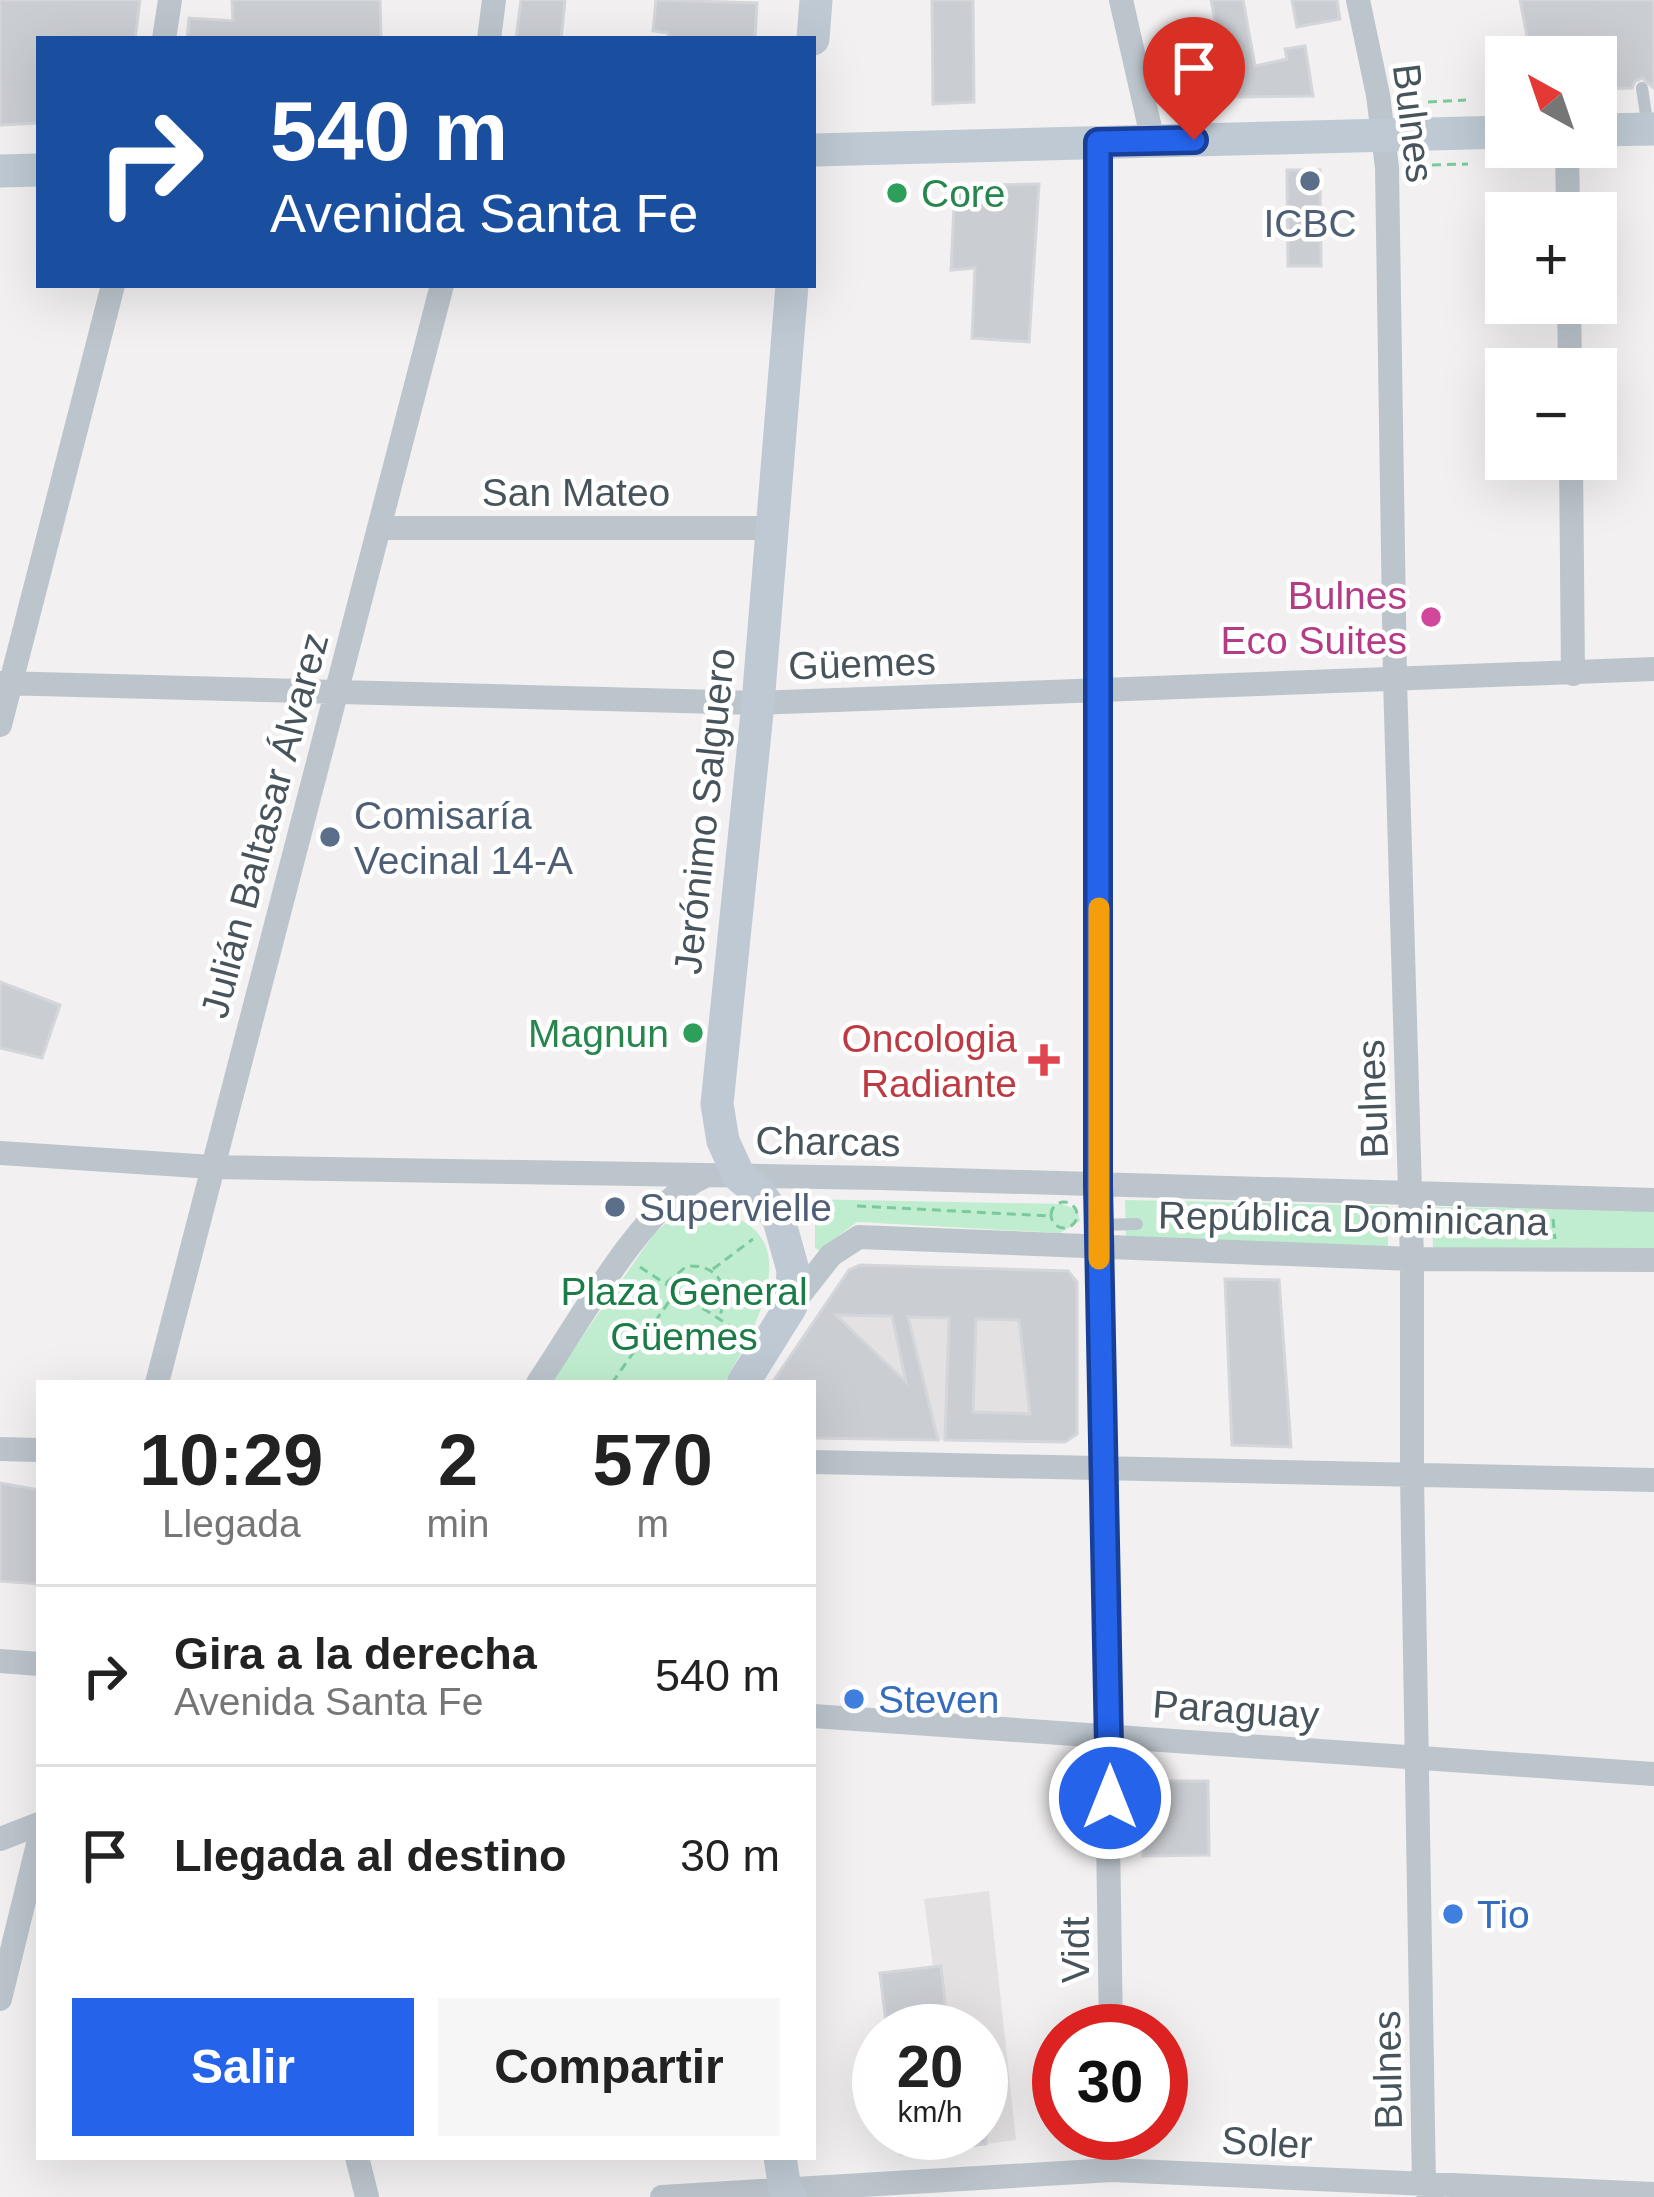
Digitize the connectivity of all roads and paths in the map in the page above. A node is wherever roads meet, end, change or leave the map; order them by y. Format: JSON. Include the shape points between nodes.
{"nodes":[{"id":1,"x":170,"y":0,"type":"edge"},
{"id":2,"x":494,"y":0,"type":"edge"},
{"id":3,"x":816,"y":0,"type":"edge"},
{"id":4,"x":1121,"y":0,"type":"edge"},
{"id":5,"x":1358,"y":0,"type":"edge"},
{"id":6,"x":164,"y":36,"type":"edge"},
{"id":7,"x":489,"y":36,"type":"edge"},
{"id":8,"x":812,"y":36,"type":"edge"},
{"id":9,"x":1642,"y":88,"type":"dead end"},
{"id":10,"x":1466,"y":100,"type":"dead end"},
{"id":11,"x":1428,"y":102,"type":"dead end"},
{"id":12,"x":1651,"y":129,"type":"edge"},
{"id":13,"x":1485,"y":132,"type":"edge"},
{"id":14,"x":1384,"y":134,"type":"junction"},
{"id":15,"x":1617,"y":139,"type":"edge"},
{"id":16,"x":1153,"y":141,"type":"junction"},
{"id":17,"x":1098,"y":142,"type":"junction"},
{"id":18,"x":816,"y":150,"type":"edge"},
{"id":19,"x":1468,"y":164,"type":"dead end"},
{"id":20,"x":1432,"y":165,"type":"dead end"},
{"id":21,"x":36,"y":170,"type":"edge"},
{"id":22,"x":0,"y":171,"type":"edge"},
{"id":23,"x":112,"y":288,"type":"edge"},
{"id":24,"x":441,"y":288,"type":"edge"},
{"id":25,"x":792,"y":288,"type":"edge"},
{"id":26,"x":1570,"y":480,"type":"edge"},
{"id":27,"x":379,"y":528,"type":"junction"},
{"id":28,"x":773,"y":528,"type":"junction"},
{"id":29,"x":1654,"y":669,"type":"edge"},
{"id":30,"x":1573,"y":674,"type":"junction"},
{"id":31,"x":1395,"y":679,"type":"junction"},
{"id":32,"x":6,"y":683,"type":"edge"},
{"id":33,"x":334,"y":692,"type":"junction"},
{"id":34,"x":1099,"y":692,"type":"junction"},
{"id":35,"x":758,"y":703,"type":"junction"},
{"id":36,"x":0,"y":725,"type":"edge"},
{"id":37,"x":0,"y":1153,"type":"edge"},
{"id":38,"x":212,"y":1167,"type":"junction"},
{"id":39,"x":705,"y":1176,"type":"junction"},
{"id":40,"x":739,"y":1176,"type":"junction"},
{"id":41,"x":869,"y":1177,"type":"junction"},
{"id":42,"x":912,"y":1179,"type":"junction"},
{"id":43,"x":961,"y":1180,"type":"junction"},
{"id":44,"x":992,"y":1182,"type":"junction"},
{"id":45,"x":1098,"y":1185,"type":"junction"},
{"id":46,"x":1411,"y":1195,"type":"junction"},
{"id":47,"x":1552,"y":1197,"type":"junction"},
{"id":48,"x":1654,"y":1200,"type":"edge"},
{"id":49,"x":879,"y":1207,"type":"junction"},
{"id":50,"x":910,"y":1209,"type":"junction"},
{"id":51,"x":959,"y":1211,"type":"junction"},
{"id":52,"x":991,"y":1213,"type":"junction"},
{"id":53,"x":1051,"y":1216,"type":"junction"},
{"id":54,"x":779,"y":1220,"type":"junction"},
{"id":55,"x":1137,"y":1224,"type":"dead end"},
{"id":56,"x":879,"y":1237,"type":"junction"},
{"id":57,"x":1099,"y":1237,"type":"junction"},
{"id":58,"x":909,"y":1238,"type":"junction"},
{"id":59,"x":636,"y":1239,"type":"junction"},
{"id":60,"x":958,"y":1241,"type":"junction"},
{"id":61,"x":990,"y":1243,"type":"junction"},
{"id":62,"x":1412,"y":1259,"type":"junction"},
{"id":63,"x":1556,"y":1259,"type":"junction"},
{"id":64,"x":1654,"y":1260,"type":"edge"},
{"id":65,"x":711,"y":1270,"type":"junction"},
{"id":66,"x":665,"y":1285,"type":"junction"},
{"id":67,"x":676,"y":1292,"type":"junction"},
{"id":68,"x":791,"y":1306,"type":"junction"},
{"id":69,"x":719,"y":1316,"type":"junction"},
{"id":70,"x":763,"y":1350,"type":"junction"},
{"id":71,"x":158,"y":1380,"type":"edge"},
{"id":72,"x":540,"y":1380,"type":"edge"},
{"id":73,"x":614,"y":1380,"type":"edge"},
{"id":74,"x":745,"y":1380,"type":"edge"},
{"id":75,"x":0,"y":1449,"type":"edge"},
{"id":76,"x":36,"y":1450,"type":"edge"},
{"id":77,"x":816,"y":1462,"type":"edge"},
{"id":78,"x":1104,"y":1468,"type":"junction"},
{"id":79,"x":1412,"y":1476,"type":"junction"},
{"id":80,"x":1654,"y":1480,"type":"edge"},
{"id":81,"x":0,"y":1661,"type":"edge"},
{"id":82,"x":36,"y":1664,"type":"edge"},
{"id":83,"x":816,"y":1716,"type":"edge"},
{"id":84,"x":1110,"y":1737,"type":"junction"},
{"id":85,"x":1419,"y":1757,"type":"junction"},
{"id":86,"x":1654,"y":1774,"type":"edge"},
{"id":87,"x":36,"y":1826,"type":"edge"},
{"id":88,"x":0,"y":1839,"type":"edge"},
{"id":89,"x":36,"y":1852,"type":"edge"},
{"id":90,"x":0,"y":1999,"type":"edge"},
{"id":91,"x":1111,"y":2004,"type":"edge"},
{"id":92,"x":358,"y":2160,"type":"edge"},
{"id":93,"x":1112,"y":2160,"type":"edge"},
{"id":94,"x":1112,"y":2170,"type":"junction"},
{"id":95,"x":782,"y":2185,"type":"edge"},
{"id":96,"x":1423,"y":2193,"type":"edge"},
{"id":97,"x":1654,"y":2194,"type":"edge"},
{"id":98,"x":367,"y":2197,"type":"edge"},
{"id":99,"x":662,"y":2197,"type":"edge"}],
"edges":[{"from":1,"to":6,"type":"street"},
{"from":2,"to":7,"type":"street"},
{"from":3,"to":8,"type":"street"},
{"from":4,"to":16,"type":"street"},
{"from":5,"to":14,"type":"street","name":"Bulnes"},
{"from":9,"to":12,"type":"lane"},
{"from":10,"to":11,"type":"path"},
{"from":12,"to":15,"type":"street"},
{"from":13,"to":14,"type":"street"},
{"from":14,"to":16,"type":"street"},
{"from":14,"to":31,"type":"street","name":"Bulnes"},
{"from":16,"to":17,"type":"street"},
{"from":17,"to":18,"type":"street"},
{"from":17,"to":34,"type":"street","name":"Vidt"},
{"from":19,"to":20,"type":"path"},
{"from":21,"to":22,"type":"street"},
{"from":23,"to":32,"type":"street"},
{"from":24,"to":27,"type":"street","name":"Julián Baltasar Álvarez"},
{"from":25,"to":28,"type":"street","name":"Jerónimo Salguero"},
{"from":26,"to":30,"type":"street"},
{"from":27,"to":28,"type":"street","name":"San Mateo"},
{"from":27,"to":33,"type":"street","name":"Julián Baltasar Álvarez"},
{"from":28,"to":35,"type":"street","name":"Jerónimo Salguero"},
{"from":29,"to":30,"type":"street","name":"Güemes"},
{"from":30,"to":31,"type":"street","name":"Güemes"},
{"from":31,"to":34,"type":"street","name":"Güemes"},
{"from":31,"to":46,"type":"street","name":"Bulnes"},
{"from":32,"to":33,"type":"street","name":"Güemes"},
{"from":32,"to":36,"type":"street"},
{"from":33,"to":35,"type":"street","name":"Güemes"},
{"from":33,"to":38,"type":"street","name":"Julián Baltasar Álvarez"},
{"from":34,"to":35,"type":"street","name":"Güemes"},
{"from":34,"to":45,"type":"street","name":"Vidt"},
{"from":35,"to":40,"type":"street","name":"Jerónimo Salguero","via":[[717,1104]]},
{"from":37,"to":38,"type":"street","name":"Charcas"},
{"from":38,"to":39,"type":"street","name":"Charcas"},
{"from":38,"to":71,"type":"street","name":"Julián Baltasar Álvarez"},
{"from":39,"to":40,"type":"street","name":"Charcas"},
{"from":39,"to":59,"type":"street","via":[[676,1194]]},
{"from":40,"to":41,"type":"street","name":"Charcas"},
{"from":40,"to":54,"type":"street","name":"Jerónimo Salguero"},
{"from":41,"to":42,"type":"street","name":"Charcas"},
{"from":41,"to":49,"type":"path"},
{"from":41,"to":49,"type":"path","via":[[857,1206]]},
{"from":42,"to":43,"type":"street","name":"Charcas"},
{"from":42,"to":50,"type":"path"},
{"from":43,"to":44,"type":"street","name":"Charcas"},
{"from":43,"to":51,"type":"path"},
{"from":44,"to":45,"type":"street","name":"Charcas"},
{"from":44,"to":52,"type":"path"},
{"from":45,"to":46,"type":"street","name":"Charcas"},
{"from":45,"to":57,"type":"street","name":"Vidt"},
{"from":46,"to":47,"type":"street","name":"Charcas"},
{"from":46,"to":62,"type":"street","name":"Bulnes"},
{"from":47,"to":48,"type":"street","name":"Charcas"},
{"from":47,"to":63,"type":"path"},
{"from":49,"to":50,"type":"path"},
{"from":49,"to":56,"type":"path"},
{"from":50,"to":51,"type":"path"},
{"from":50,"to":58,"type":"path"},
{"from":51,"to":52,"type":"path"},
{"from":51,"to":60,"type":"path"},
{"from":52,"to":53,"type":"path"},
{"from":52,"to":61,"type":"path"},
{"from":53,"to":53,"type":"path","via":[[1061,1228],[1078,1218],[1066,1202]]},
{"from":54,"to":65,"type":"path"},
{"from":54,"to":68,"type":"street","name":"Jerónimo Salguero","via":[[793,1270]]},
{"from":55,"to":57,"type":"lane"},
{"from":56,"to":58,"type":"street","name":"República Dominicana"},
{"from":56,"to":68,"type":"street","name":"República Dominicana","via":[[859,1238],[831,1255]]},
{"from":57,"to":61,"type":"street","name":"República Dominicana"},
{"from":57,"to":62,"type":"street","name":"República Dominicana"},
{"from":57,"to":78,"type":"street","name":"Vidt"},
{"from":58,"to":60,"type":"street","name":"República Dominicana"},
{"from":59,"to":66,"type":"path","via":[[647,1248],[637,1264]]},
{"from":59,"to":72,"type":"street"},
{"from":60,"to":61,"type":"street","name":"República Dominicana"},
{"from":62,"to":63,"type":"street","name":"República Dominicana"},
{"from":62,"to":79,"type":"street","name":"Bulnes"},
{"from":63,"to":64,"type":"street","name":"República Dominicana"},
{"from":65,"to":66,"type":"path","via":[[687,1266]]},
{"from":65,"to":69,"type":"path","via":[[725,1292]]},
{"from":66,"to":67,"type":"path"},
{"from":67,"to":69,"type":"path"},
{"from":67,"to":73,"type":"path"},
{"from":68,"to":70,"type":"street"},
{"from":69,"to":70,"type":"path"},
{"from":70,"to":74,"type":"street"},
{"from":75,"to":76,"type":"street"},
{"from":77,"to":78,"type":"street"},
{"from":78,"to":79,"type":"street"},
{"from":78,"to":84,"type":"street","name":"Vidt"},
{"from":79,"to":80,"type":"street"},
{"from":79,"to":85,"type":"street","name":"Bulnes"},
{"from":81,"to":82,"type":"street"},
{"from":83,"to":84,"type":"street","name":"Paraguay"},
{"from":84,"to":85,"type":"street","name":"Paraguay"},
{"from":84,"to":91,"type":"street","name":"Vidt"},
{"from":85,"to":86,"type":"street","name":"Paraguay"},
{"from":85,"to":96,"type":"street","name":"Bulnes"},
{"from":87,"to":88,"type":"street"},
{"from":89,"to":90,"type":"street"},
{"from":92,"to":98,"type":"street"},
{"from":93,"to":94,"type":"street"},
{"from":94,"to":95,"type":"street","name":"Soler"},
{"from":94,"to":96,"type":"street","name":"Soler"},
{"from":95,"to":99,"type":"street","name":"Soler"},
{"from":96,"to":97,"type":"street","name":"Soler"}]}
